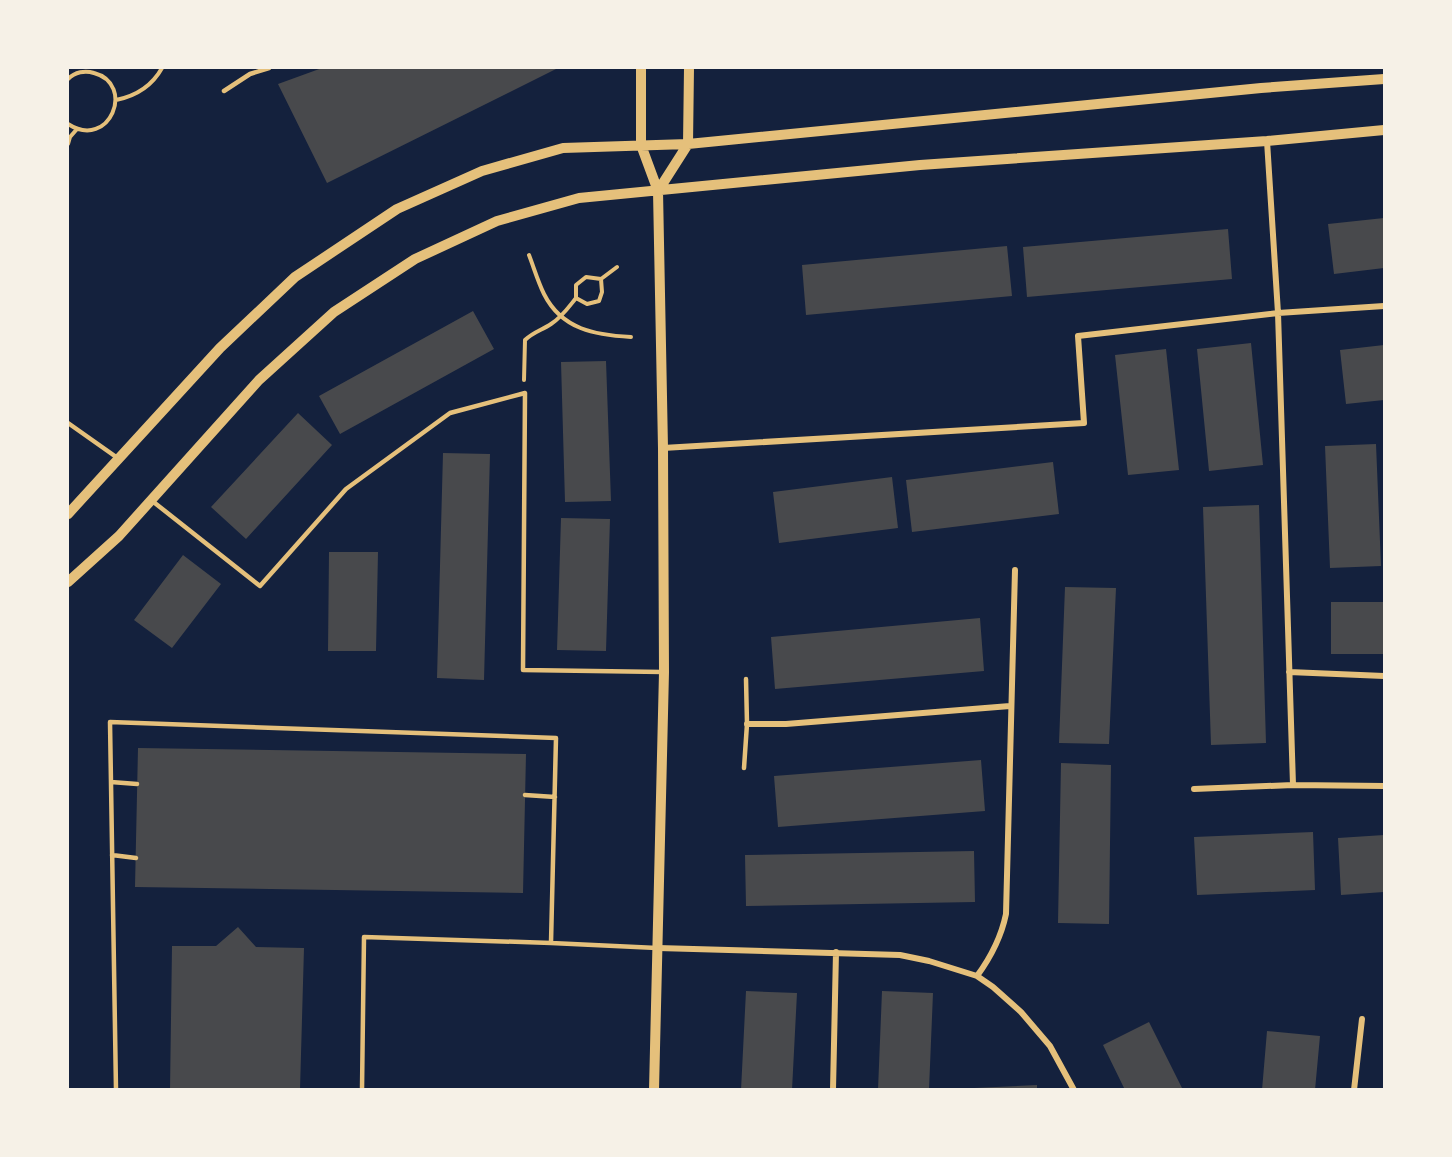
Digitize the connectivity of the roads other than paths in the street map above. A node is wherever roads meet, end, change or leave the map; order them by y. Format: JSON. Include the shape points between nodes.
{"nodes":[{"id":1,"x":269,"y":68,"type":"edge"},
{"id":2,"x":641,"y":68,"type":"edge"},
{"id":3,"x":689,"y":68,"type":"edge"},
{"id":4,"x":1384,"y":79,"type":"edge"},
{"id":5,"x":224,"y":91,"type":"dead end"},
{"id":6,"x":1384,"y":130,"type":"edge"},
{"id":7,"x":1267,"y":141,"type":"junction"},
{"id":8,"x":688,"y":144,"type":"junction"},
{"id":9,"x":641,"y":145,"type":"junction"},
{"id":10,"x":658,"y":191,"type":"junction"},
{"id":11,"x":1384,"y":306,"type":"edge"},
{"id":12,"x":1278,"y":313,"type":"junction"},
{"id":13,"x":68,"y":423,"type":"edge"},
{"id":14,"x":663,"y":448,"type":"junction"},
{"id":15,"x":119,"y":459,"type":"junction"},
{"id":16,"x":151,"y":500,"type":"junction"},
{"id":17,"x":68,"y":514,"type":"edge"},
{"id":18,"x":1015,"y":570,"type":"dead end"},
{"id":19,"x":68,"y":582,"type":"edge"},
{"id":20,"x":664,"y":672,"type":"junction"},
{"id":21,"x":1289,"y":672,"type":"junction"},
{"id":22,"x":1384,"y":676,"type":"edge"},
{"id":23,"x":746,"y":679,"type":"dead end"},
{"id":24,"x":1010,"y":706,"type":"junction"},
{"id":25,"x":747,"y":724,"type":"junction"},
{"id":26,"x":744,"y":768,"type":"dead end"},
{"id":27,"x":111,"y":782,"type":"junction"},
{"id":28,"x":137,"y":784,"type":"dead end"},
{"id":29,"x":1293,"y":785,"type":"junction"},
{"id":30,"x":1384,"y":786,"type":"edge"},
{"id":31,"x":1194,"y":789,"type":"dead end"},
{"id":32,"x":525,"y":795,"type":"dead end"},
{"id":33,"x":555,"y":798,"type":"junction"},
{"id":34,"x":112,"y":855,"type":"junction"},
{"id":35,"x":136,"y":858,"type":"dead end"},
{"id":36,"x":551,"y":943,"type":"junction"},
{"id":37,"x":658,"y":948,"type":"junction"},
{"id":38,"x":836,"y":952,"type":"junction"},
{"id":39,"x":977,"y":976,"type":"junction"},
{"id":40,"x":1362,"y":1019,"type":"dead end"},
{"id":41,"x":116,"y":1089,"type":"edge"},
{"id":42,"x":362,"y":1089,"type":"edge"},
{"id":43,"x":654,"y":1089,"type":"edge"},
{"id":44,"x":833,"y":1089,"type":"edge"},
{"id":45,"x":1074,"y":1089,"type":"edge"},
{"id":46,"x":1354,"y":1089,"type":"edge"}],
"edges":[{"from":1,"to":5,"type":"lane","via":[[250,74]]},
{"from":2,"to":9,"type":"street"},
{"from":3,"to":8,"type":"street"},
{"from":4,"to":8,"type":"street"},
{"from":6,"to":7,"type":"street"},
{"from":7,"to":10,"type":"street","via":[[920,165]]},
{"from":7,"to":12,"type":"street"},
{"from":8,"to":9,"type":"street"},
{"from":8,"to":10,"type":"street"},
{"from":9,"to":10,"type":"street"},
{"from":9,"to":15,"type":"street","via":[[563,148],[482,171],[397,209],[295,277],[220,348]]},
{"from":10,"to":14,"type":"street"},
{"from":10,"to":16,"type":"street","via":[[579,198],[497,220],[415,259],[334,312],[284,357]]},
{"from":11,"to":12,"type":"street"},
{"from":12,"to":14,"type":"street","via":[[1078,336],[1084,423]]},
{"from":12,"to":21,"type":"street"},
{"from":13,"to":15,"type":"lane"},
{"from":14,"to":20,"type":"street"},
{"from":15,"to":17,"type":"street"},
{"from":16,"to":19,"type":"street"},
{"from":16,"to":20,"type":"lane","via":[[260,586],[346,489],[450,413],[525,393],[523,670]]},
{"from":18,"to":24,"type":"street"},
{"from":20,"to":37,"type":"street"},
{"from":21,"to":22,"type":"street"},
{"from":21,"to":29,"type":"street"},
{"from":23,"to":25,"type":"lane"},
{"from":24,"to":25,"type":"street"},
{"from":24,"to":39,"type":"street","via":[[1006,914],[990,958]]},
{"from":25,"to":26,"type":"lane"},
{"from":27,"to":28,"type":"lane"},
{"from":27,"to":33,"type":"lane","via":[[110,722],[556,738]]},
{"from":27,"to":34,"type":"lane"},
{"from":29,"to":30,"type":"street"},
{"from":29,"to":31,"type":"street"},
{"from":32,"to":33,"type":"lane"},
{"from":33,"to":36,"type":"lane"},
{"from":34,"to":35,"type":"lane"},
{"from":34,"to":41,"type":"lane"},
{"from":36,"to":37,"type":"lane"},
{"from":36,"to":42,"type":"lane","via":[[364,937]]},
{"from":37,"to":38,"type":"street"},
{"from":37,"to":43,"type":"street"},
{"from":38,"to":39,"type":"street","via":[[900,955]]},
{"from":38,"to":44,"type":"street"},
{"from":39,"to":45,"type":"street","via":[[1021,1012],[1050,1046]]},
{"from":40,"to":46,"type":"street"}]}
